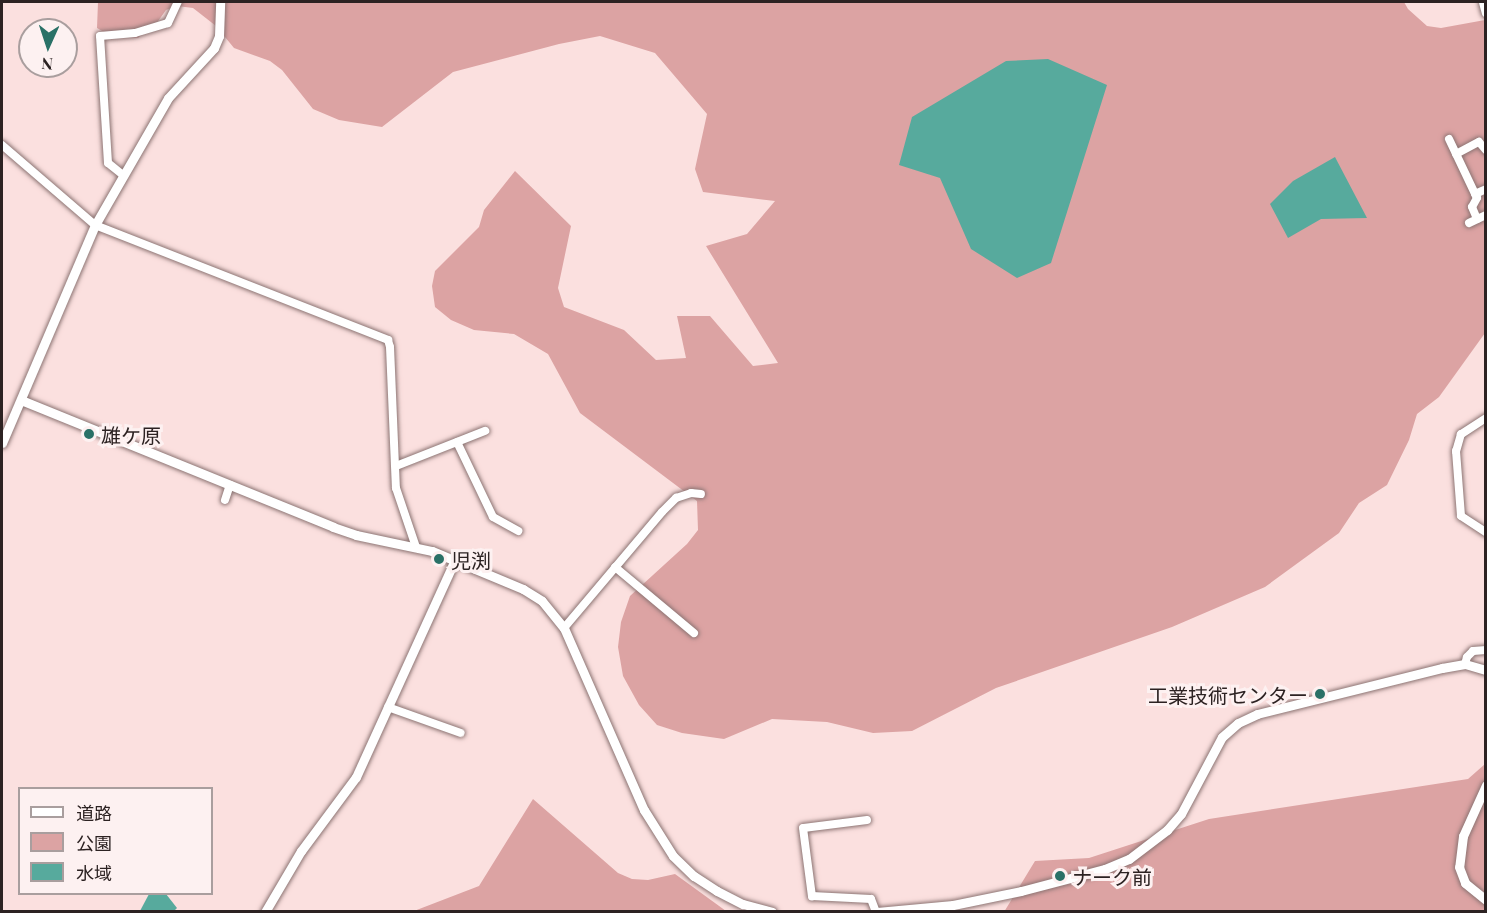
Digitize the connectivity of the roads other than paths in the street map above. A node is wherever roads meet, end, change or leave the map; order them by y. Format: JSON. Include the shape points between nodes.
{"nodes":[{"id":1,"x":178,"y":2,"type":"edge"},
{"id":2,"x":220,"y":2,"type":"edge"},
{"id":3,"x":1449,"y":139,"type":"dead end"},
{"id":4,"x":2,"y":145,"type":"edge"},
{"id":5,"x":1485,"y":150,"type":"edge"},
{"id":6,"x":1456,"y":154,"type":"junction"},
{"id":7,"x":123,"y":175,"type":"junction"},
{"id":8,"x":1485,"y":189,"type":"edge"},
{"id":9,"x":1475,"y":194,"type":"junction"},
{"id":10,"x":1485,"y":215,"type":"edge"},
{"id":11,"x":94,"y":225,"type":"junction"},
{"id":12,"x":21,"y":400,"type":"junction"},
{"id":13,"x":1485,"y":418,"type":"edge"},
{"id":14,"x":485,"y":431,"type":"dead end"},
{"id":15,"x":456,"y":442,"type":"junction"},
{"id":16,"x":2,"y":443,"type":"edge"},
{"id":17,"x":396,"y":466,"type":"junction"},
{"id":18,"x":230,"y":485,"type":"junction"},
{"id":19,"x":701,"y":494,"type":"dead end"},
{"id":20,"x":225,"y":500,"type":"dead end"},
{"id":21,"x":518,"y":531,"type":"dead end"},
{"id":22,"x":1485,"y":532,"type":"edge"},
{"id":23,"x":416,"y":547,"type":"junction"},
{"id":24,"x":455,"y":560,"type":"junction"},
{"id":25,"x":615,"y":567,"type":"junction"},
{"id":26,"x":564,"y":628,"type":"junction"},
{"id":27,"x":694,"y":633,"type":"dead end"},
{"id":28,"x":1485,"y":650,"type":"edge"},
{"id":29,"x":1465,"y":664,"type":"junction"},
{"id":30,"x":1485,"y":670,"type":"edge"},
{"id":31,"x":388,"y":707,"type":"junction"},
{"id":32,"x":461,"y":734,"type":"dead end"},
{"id":33,"x":1485,"y":785,"type":"edge"},
{"id":34,"x":867,"y":820,"type":"dead end"},
{"id":35,"x":1485,"y":900,"type":"edge"},
{"id":36,"x":266,"y":912,"type":"edge"},
{"id":37,"x":772,"y":912,"type":"edge"},
{"id":38,"x":876,"y":912,"type":"edge"}],
"edges":[{"from":1,"to":7,"type":"street","via":[[168,24],[135,33],[100,36],[108,164]]},
{"from":2,"to":7,"type":"street","via":[[219,36],[214,48],[168,98]]},
{"from":3,"to":6,"type":"street"},
{"from":4,"to":11,"type":"street"},
{"from":5,"to":6,"type":"street","via":[[1479,142]]},
{"from":6,"to":9,"type":"street"},
{"from":7,"to":11,"type":"street"},
{"from":8,"to":9,"type":"street"},
{"from":9,"to":10,"type":"street","via":[[1473,221]]},
{"from":11,"to":12,"type":"street"},
{"from":11,"to":17,"type":"street","via":[[388,340]]},
{"from":12,"to":16,"type":"street"},
{"from":12,"to":18,"type":"street"},
{"from":13,"to":22,"type":"street","via":[[1461,434],[1456,451],[1461,516]]},
{"from":14,"to":15,"type":"street"},
{"from":15,"to":17,"type":"street"},
{"from":15,"to":21,"type":"street","via":[[493,517]]},
{"from":17,"to":23,"type":"street","via":[[396,488]]},
{"from":18,"to":20,"type":"street"},
{"from":18,"to":23,"type":"street","via":[[356,535]]},
{"from":19,"to":25,"type":"street","via":[[676,498]]},
{"from":23,"to":24,"type":"street"},
{"from":24,"to":26,"type":"street","via":[[523,589],[542,601]]},
{"from":24,"to":31,"type":"street"},
{"from":25,"to":26,"type":"street"},
{"from":25,"to":27,"type":"street"},
{"from":26,"to":37,"type":"street","via":[[656,833],[673,856],[709,886],[743,904]]},
{"from":28,"to":29,"type":"street","via":[[1473,651]]},
{"from":29,"to":30,"type":"street"},
{"from":29,"to":38,"type":"street","via":[[1257,714],[1238,723],[1222,737],[1181,814],[1129,859],[1051,883],[953,905]]},
{"from":31,"to":32,"type":"street"},
{"from":31,"to":36,"type":"street","via":[[356,777],[301,851]]},
{"from":33,"to":35,"type":"street","via":[[1462,836],[1459,867],[1465,883]]},
{"from":34,"to":38,"type":"street","via":[[803,828],[812,896],[871,899]]}]}
